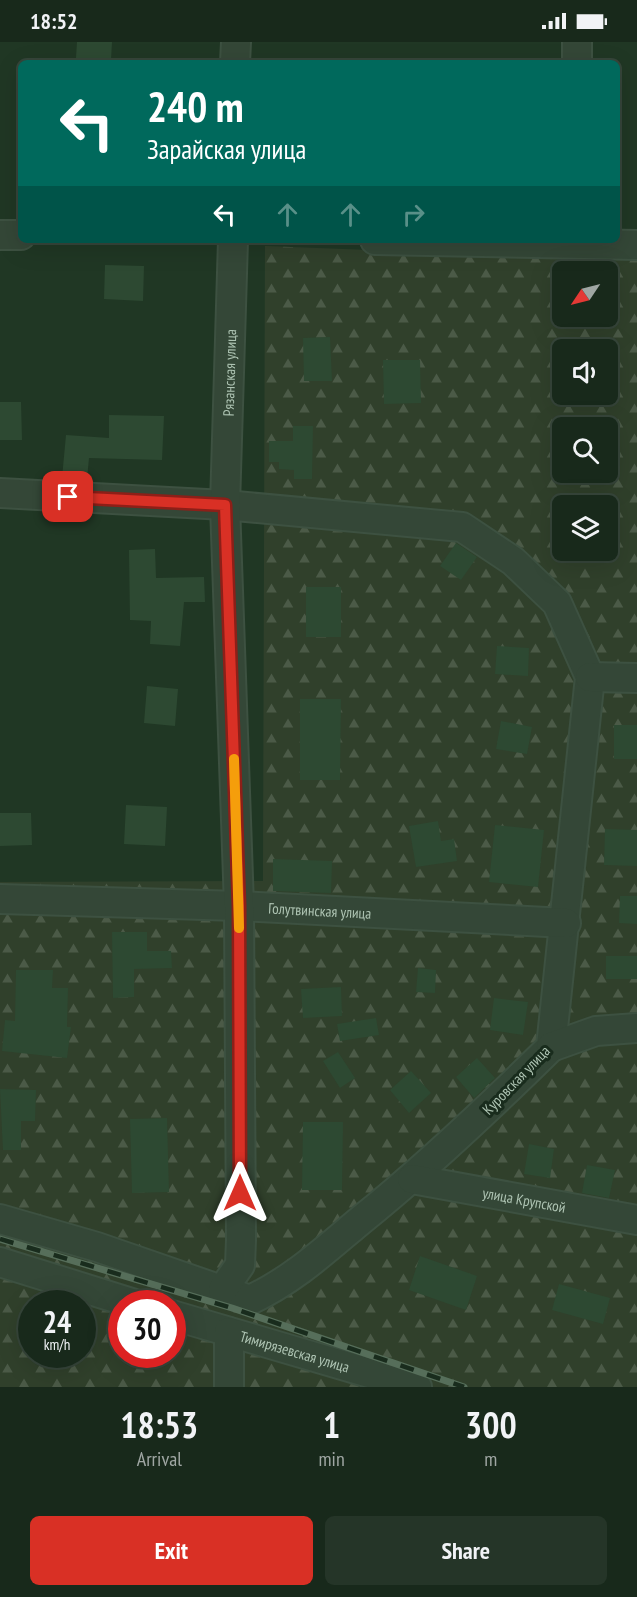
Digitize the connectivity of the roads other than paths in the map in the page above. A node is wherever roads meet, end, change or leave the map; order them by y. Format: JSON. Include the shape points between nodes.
{"nodes":[{"id":1,"x":236,"y":42,"type":"edge"},
{"id":2,"x":577,"y":42,"type":"edge"},
{"id":3,"x":235,"y":60,"type":"edge"},
{"id":4,"x":577,"y":60,"type":"edge"},
{"id":5,"x":0,"y":235,"type":"edge"},
{"id":6,"x":18,"y":235,"type":"edge"},
{"id":7,"x":233,"y":243,"type":"edge"},
{"id":8,"x":576,"y":243,"type":"edge"},
{"id":9,"x":637,"y":245,"type":"edge"},
{"id":10,"x":0,"y":493,"type":"edge"},
{"id":11,"x":225,"y":505,"type":"junction"},
{"id":12,"x":590,"y":677,"type":"junction"},
{"id":13,"x":637,"y":678,"type":"edge"},
{"id":14,"x":0,"y":899,"type":"edge"},
{"id":15,"x":239,"y":906,"type":"junction"},
{"id":16,"x":566,"y":923,"type":"junction"},
{"id":17,"x":637,"y":1028,"type":"edge"},
{"id":18,"x":551,"y":1047,"type":"junction"},
{"id":19,"x":412,"y":1179,"type":"junction"},
{"id":20,"x":0,"y":1219,"type":"edge"},
{"id":21,"x":637,"y":1220,"type":"edge"},
{"id":22,"x":0,"y":1262,"type":"edge"},
{"id":23,"x":223,"y":1289,"type":"junction"},
{"id":24,"x":108,"y":1296,"type":"edge"},
{"id":25,"x":186,"y":1319,"type":"edge"},
{"id":26,"x":229,"y":1332,"type":"junction"},
{"id":27,"x":229,"y":1387,"type":"edge"},
{"id":28,"x":417,"y":1387,"type":"edge"}],
"edges":[{"from":1,"to":3,"type":"street"},
{"from":2,"to":4,"type":"street"},
{"from":5,"to":6,"type":"street"},
{"from":7,"to":11,"type":"street","name":"Рязанская улица"},
{"from":8,"to":9,"type":"street"},
{"from":10,"to":11,"type":"street"},
{"from":11,"to":12,"type":"street","via":[[462,527],[513,561],[557,603]]},
{"from":11,"to":15,"type":"street","name":"Рязанская улица"},
{"from":12,"to":13,"type":"street"},
{"from":12,"to":16,"type":"street","name":"Куровская улица"},
{"from":14,"to":15,"type":"street","name":"Голутвинская улица"},
{"from":15,"to":16,"type":"street","name":"Голутвинская улица"},
{"from":15,"to":23,"type":"street","name":"Рязанская улица","via":[[240,1266]]},
{"from":16,"to":18,"type":"street","name":"Куровская улица"},
{"from":17,"to":18,"type":"street","via":[[596,1031]]},
{"from":18,"to":19,"type":"street","name":"Куровская улица"},
{"from":19,"to":21,"type":"street","name":"улица Крупской"},
{"from":19,"to":23,"type":"street","name":"Куровская улица","via":[[278,1287],[250,1300]]},
{"from":20,"to":23,"type":"street"},
{"from":22,"to":24,"type":"street"},
{"from":25,"to":26,"type":"street","name":"Тимирязевская улица"},
{"from":26,"to":27,"type":"street"},
{"from":26,"to":28,"type":"street","name":"Тимирязевская улица"}]}
